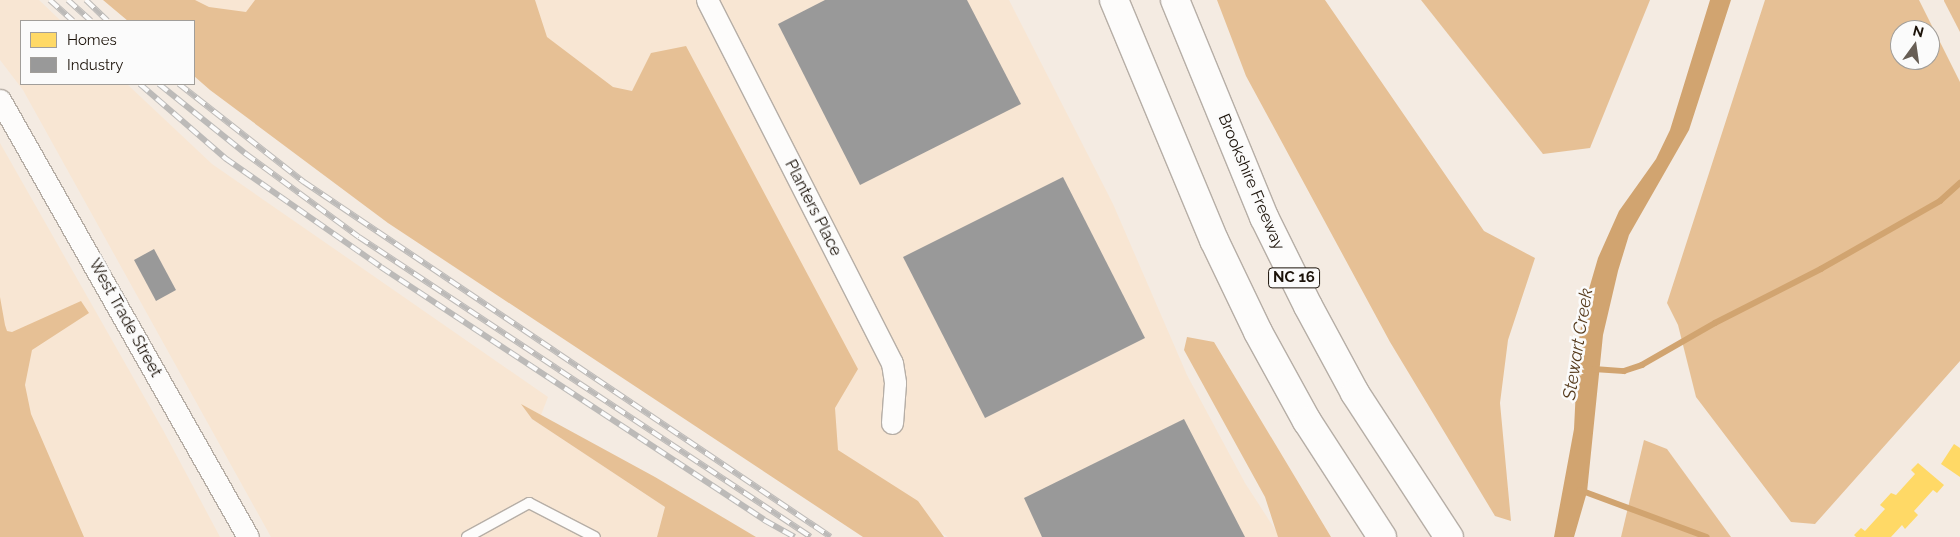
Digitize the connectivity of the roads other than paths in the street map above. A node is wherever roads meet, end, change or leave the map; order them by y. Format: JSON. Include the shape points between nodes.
{"nodes":[{"id":1,"x":707,"y":0,"type":"edge"},
{"id":2,"x":1114,"y":0,"type":"edge"},
{"id":3,"x":1175,"y":0,"type":"edge"},
{"id":4,"x":0,"y":100,"type":"edge"},
{"id":5,"x":892,"y":423,"type":"dead end"},
{"id":6,"x":248,"y":537,"type":"edge"},
{"id":7,"x":467,"y":537,"type":"edge"},
{"id":8,"x":595,"y":537,"type":"edge"},
{"id":9,"x":1382,"y":537,"type":"edge"},
{"id":10,"x":1449,"y":537,"type":"edge"}],
"edges":[{"from":1,"to":5,"type":"street","name":"Planters Place","via":[[892,363],[895,383]]},
{"from":2,"to":9,"type":"highway","via":[[1214,240],[1258,332],[1307,421]]},
{"from":3,"to":10,"type":"highway","name":"Brookshire Freeway","number":"NC 16","via":[[1264,217],[1308,306],[1355,393]]},
{"from":4,"to":6,"type":"street","name":"West Trade Street"},
{"from":7,"to":8,"type":"lane","via":[[528,504]]}]}
